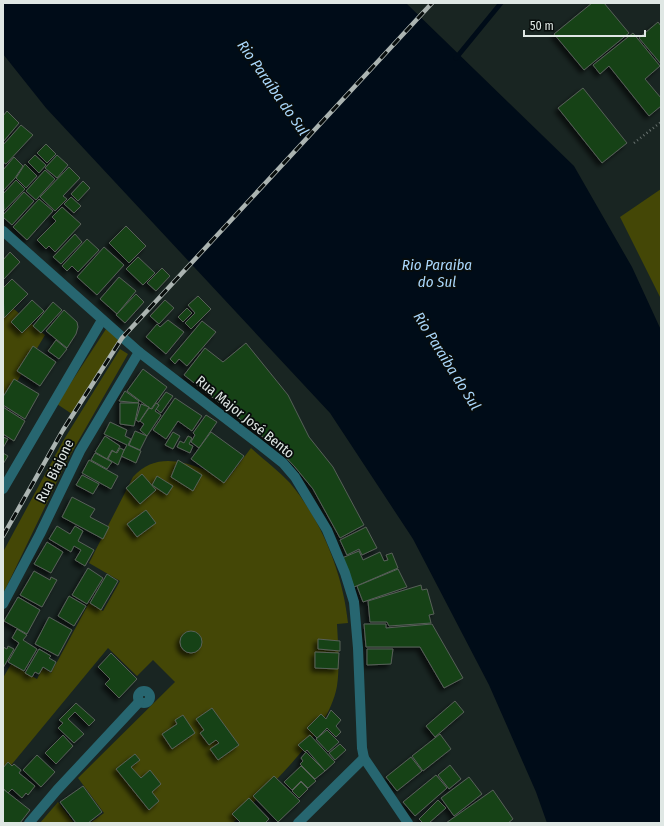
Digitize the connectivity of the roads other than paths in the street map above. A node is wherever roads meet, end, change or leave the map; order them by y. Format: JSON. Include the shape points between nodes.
{"nodes":[{"id":1,"x":3,"y":231,"type":"edge"},
{"id":2,"x":102,"y":320,"type":"junction"},
{"id":3,"x":139,"y":352,"type":"junction"},
{"id":4,"x":3,"y":490,"type":"edge"},
{"id":5,"x":3,"y":604,"type":"edge"},
{"id":6,"x":139,"y":702,"type":"dead end"},
{"id":7,"x":364,"y":758,"type":"junction"},
{"id":8,"x":29,"y":823,"type":"edge"},
{"id":9,"x":298,"y":823,"type":"edge"},
{"id":10,"x":408,"y":823,"type":"edge"}],
"edges":[{"from":1,"to":2,"type":"street","name":"Rua Major José Bento"},
{"from":2,"to":3,"type":"street","name":"Rua Major José Bento"},
{"from":2,"to":4,"type":"street"},
{"from":3,"to":5,"type":"street","name":"Rua Biajone","via":[[80,451]]},
{"from":3,"to":7,"type":"street","name":"Rua Major José Bento","via":[[282,463],[296,477],[316,510],[343,568],[354,602]]},
{"from":6,"to":8,"type":"street"},
{"from":7,"to":9,"type":"street"},
{"from":7,"to":10,"type":"street","name":"Rua Major José Bento"}]}
